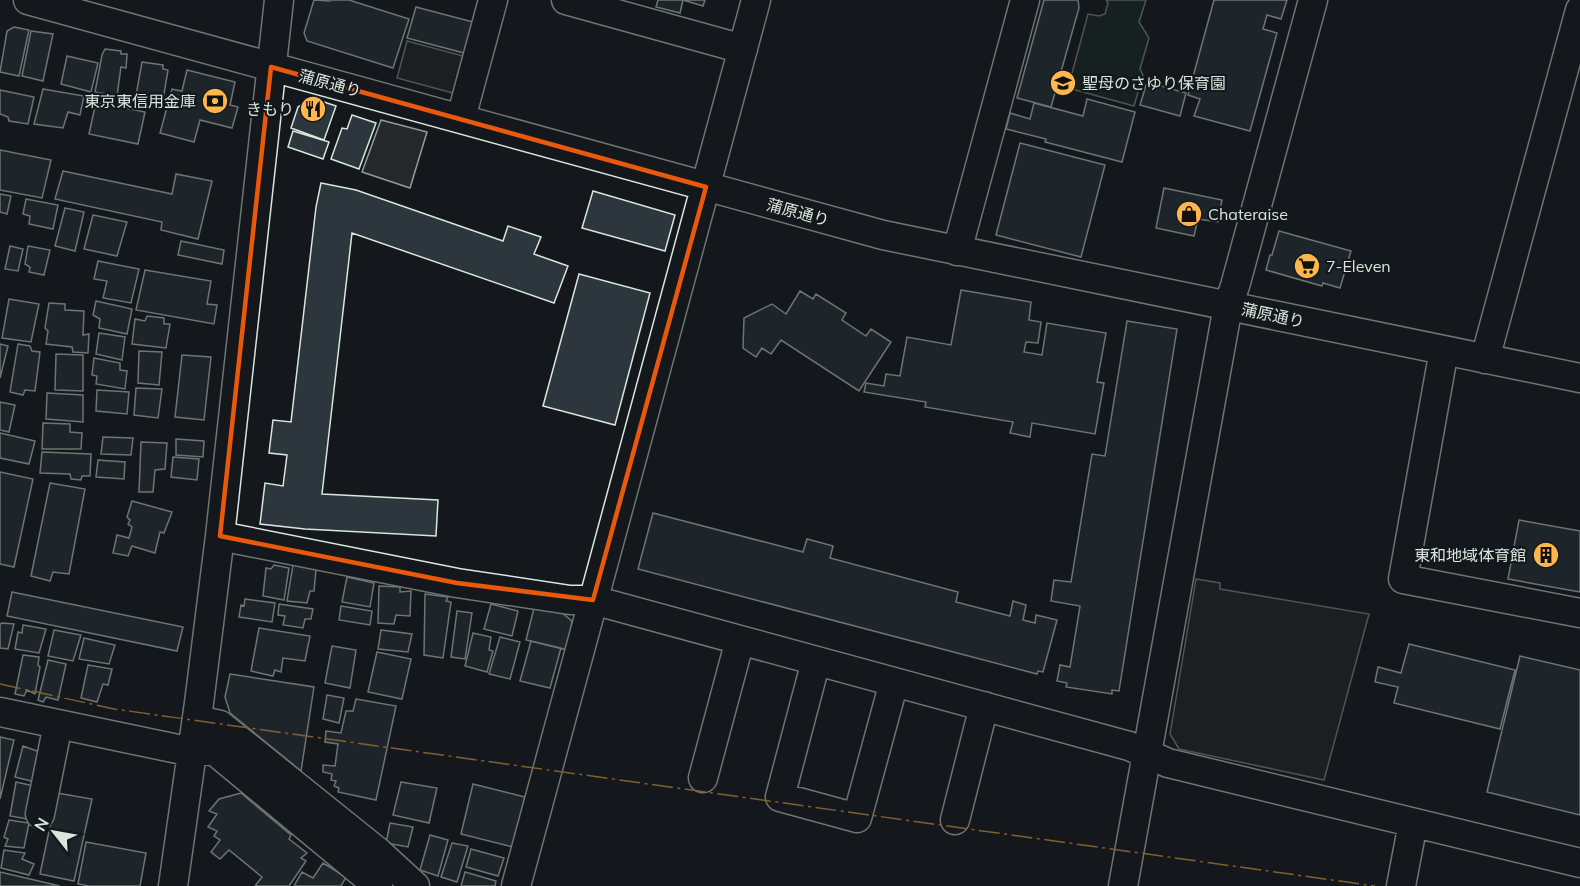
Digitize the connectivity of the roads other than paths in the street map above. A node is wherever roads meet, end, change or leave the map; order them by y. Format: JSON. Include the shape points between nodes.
{"nodes":[{"id":1,"x":28,"y":0,"type":"edge"},
{"id":2,"x":279,"y":0,"type":"edge"},
{"id":3,"x":492,"y":0,"type":"edge"},
{"id":4,"x":566,"y":0,"type":"edge"},
{"id":5,"x":756,"y":0,"type":"edge"},
{"id":6,"x":1025,"y":0,"type":"edge"},
{"id":7,"x":1313,"y":0,"type":"edge"},
{"id":8,"x":635,"y":9,"type":"edge"},
{"id":9,"x":1580,"y":10,"type":"edge"},
{"id":10,"x":743,"y":49,"type":"junction"},
{"id":11,"x":271,"y":67,"type":"junction"},
{"id":12,"x":461,"y":118,"type":"junction"},
{"id":13,"x":706,"y":187,"type":"junction"},
{"id":14,"x":957,"y":251,"type":"junction"},
{"id":15,"x":1228,"y":306,"type":"junction"},
{"id":16,"x":1444,"y":350,"type":"junction"},
{"id":17,"x":1485,"y":359,"type":"junction"},
{"id":18,"x":1580,"y":378,"type":"edge"},
{"id":19,"x":220,"y":536,"type":"junction"},
{"id":20,"x":593,"y":600,"type":"junction"},
{"id":21,"x":1580,"y":613,"type":"edge"},
{"id":22,"x":740,"y":640,"type":"junction"},
{"id":23,"x":816,"y":661,"type":"junction"},
{"id":24,"x":894,"y":682,"type":"junction"},
{"id":25,"x":984,"y":706,"type":"junction"},
{"id":26,"x":0,"y":712,"type":"edge"},
{"id":27,"x":197,"y":720,"type":"junction"},
{"id":28,"x":58,"y":724,"type":"junction"},
{"id":29,"x":193,"y":750,"type":"junction"},
{"id":30,"x":1147,"y":754,"type":"junction"},
{"id":31,"x":703,"y":778,"type":"dead end"},
{"id":32,"x":40,"y":814,"type":"dead end"},
{"id":33,"x":955,"y":820,"type":"dead end"},
{"id":34,"x":1413,"y":823,"type":"junction"},
{"id":35,"x":1580,"y":863,"type":"edge"},
{"id":36,"x":173,"y":886,"type":"edge"},
{"id":37,"x":378,"y":886,"type":"edge"},
{"id":38,"x":415,"y":886,"type":"edge"},
{"id":39,"x":516,"y":886,"type":"edge"},
{"id":40,"x":1123,"y":886,"type":"edge"},
{"id":41,"x":1401,"y":886,"type":"edge"}],
"edges":[{"from":1,"to":11,"type":"street","name":"蒲原通り"},
{"from":2,"to":11,"type":"street"},
{"from":3,"to":12,"type":"street"},
{"from":4,"to":8,"type":"street"},
{"from":5,"to":10,"type":"street"},
{"from":6,"to":14,"type":"street"},
{"from":7,"to":15,"type":"street"},
{"from":8,"to":10,"type":"street"},
{"from":9,"to":17,"type":"street"},
{"from":10,"to":13,"type":"street"},
{"from":11,"to":12,"type":"street","name":"蒲原通り"},
{"from":11,"to":19,"type":"street"},
{"from":12,"to":13,"type":"street","name":"蒲原通り"},
{"from":13,"to":14,"type":"street","name":"蒲原通り"},
{"from":13,"to":20,"type":"street"},
{"from":14,"to":15,"type":"street","name":"蒲原通り"},
{"from":15,"to":16,"type":"street","name":"蒲原通り"},
{"from":15,"to":30,"type":"street"},
{"from":16,"to":17,"type":"street","name":"蒲原通り"},
{"from":16,"to":21,"type":"street","via":[[1403,579]]},
{"from":17,"to":18,"type":"street","name":"蒲原通り"},
{"from":19,"to":20,"type":"street","via":[[457,583]]},
{"from":19,"to":27,"type":"street"},
{"from":20,"to":22,"type":"street"},
{"from":20,"to":39,"type":"street"},
{"from":22,"to":23,"type":"street"},
{"from":22,"to":31,"type":"street"},
{"from":23,"to":24,"type":"street"},
{"from":23,"to":24,"type":"street","via":[[780,797],[857,818]]},
{"from":24,"to":25,"type":"street"},
{"from":25,"to":30,"type":"street"},
{"from":25,"to":33,"type":"street"},
{"from":26,"to":28,"type":"street"},
{"from":27,"to":29,"type":"street"},
{"from":27,"to":38,"type":"street","via":[[220,725]]},
{"from":28,"to":29,"type":"street"},
{"from":28,"to":32,"type":"street"},
{"from":29,"to":36,"type":"street"},
{"from":29,"to":37,"type":"street","via":[[216,752]]},
{"from":30,"to":34,"type":"street","via":[[1168,763]]},
{"from":30,"to":40,"type":"street"},
{"from":34,"to":35,"type":"street"},
{"from":34,"to":41,"type":"street"}]}
